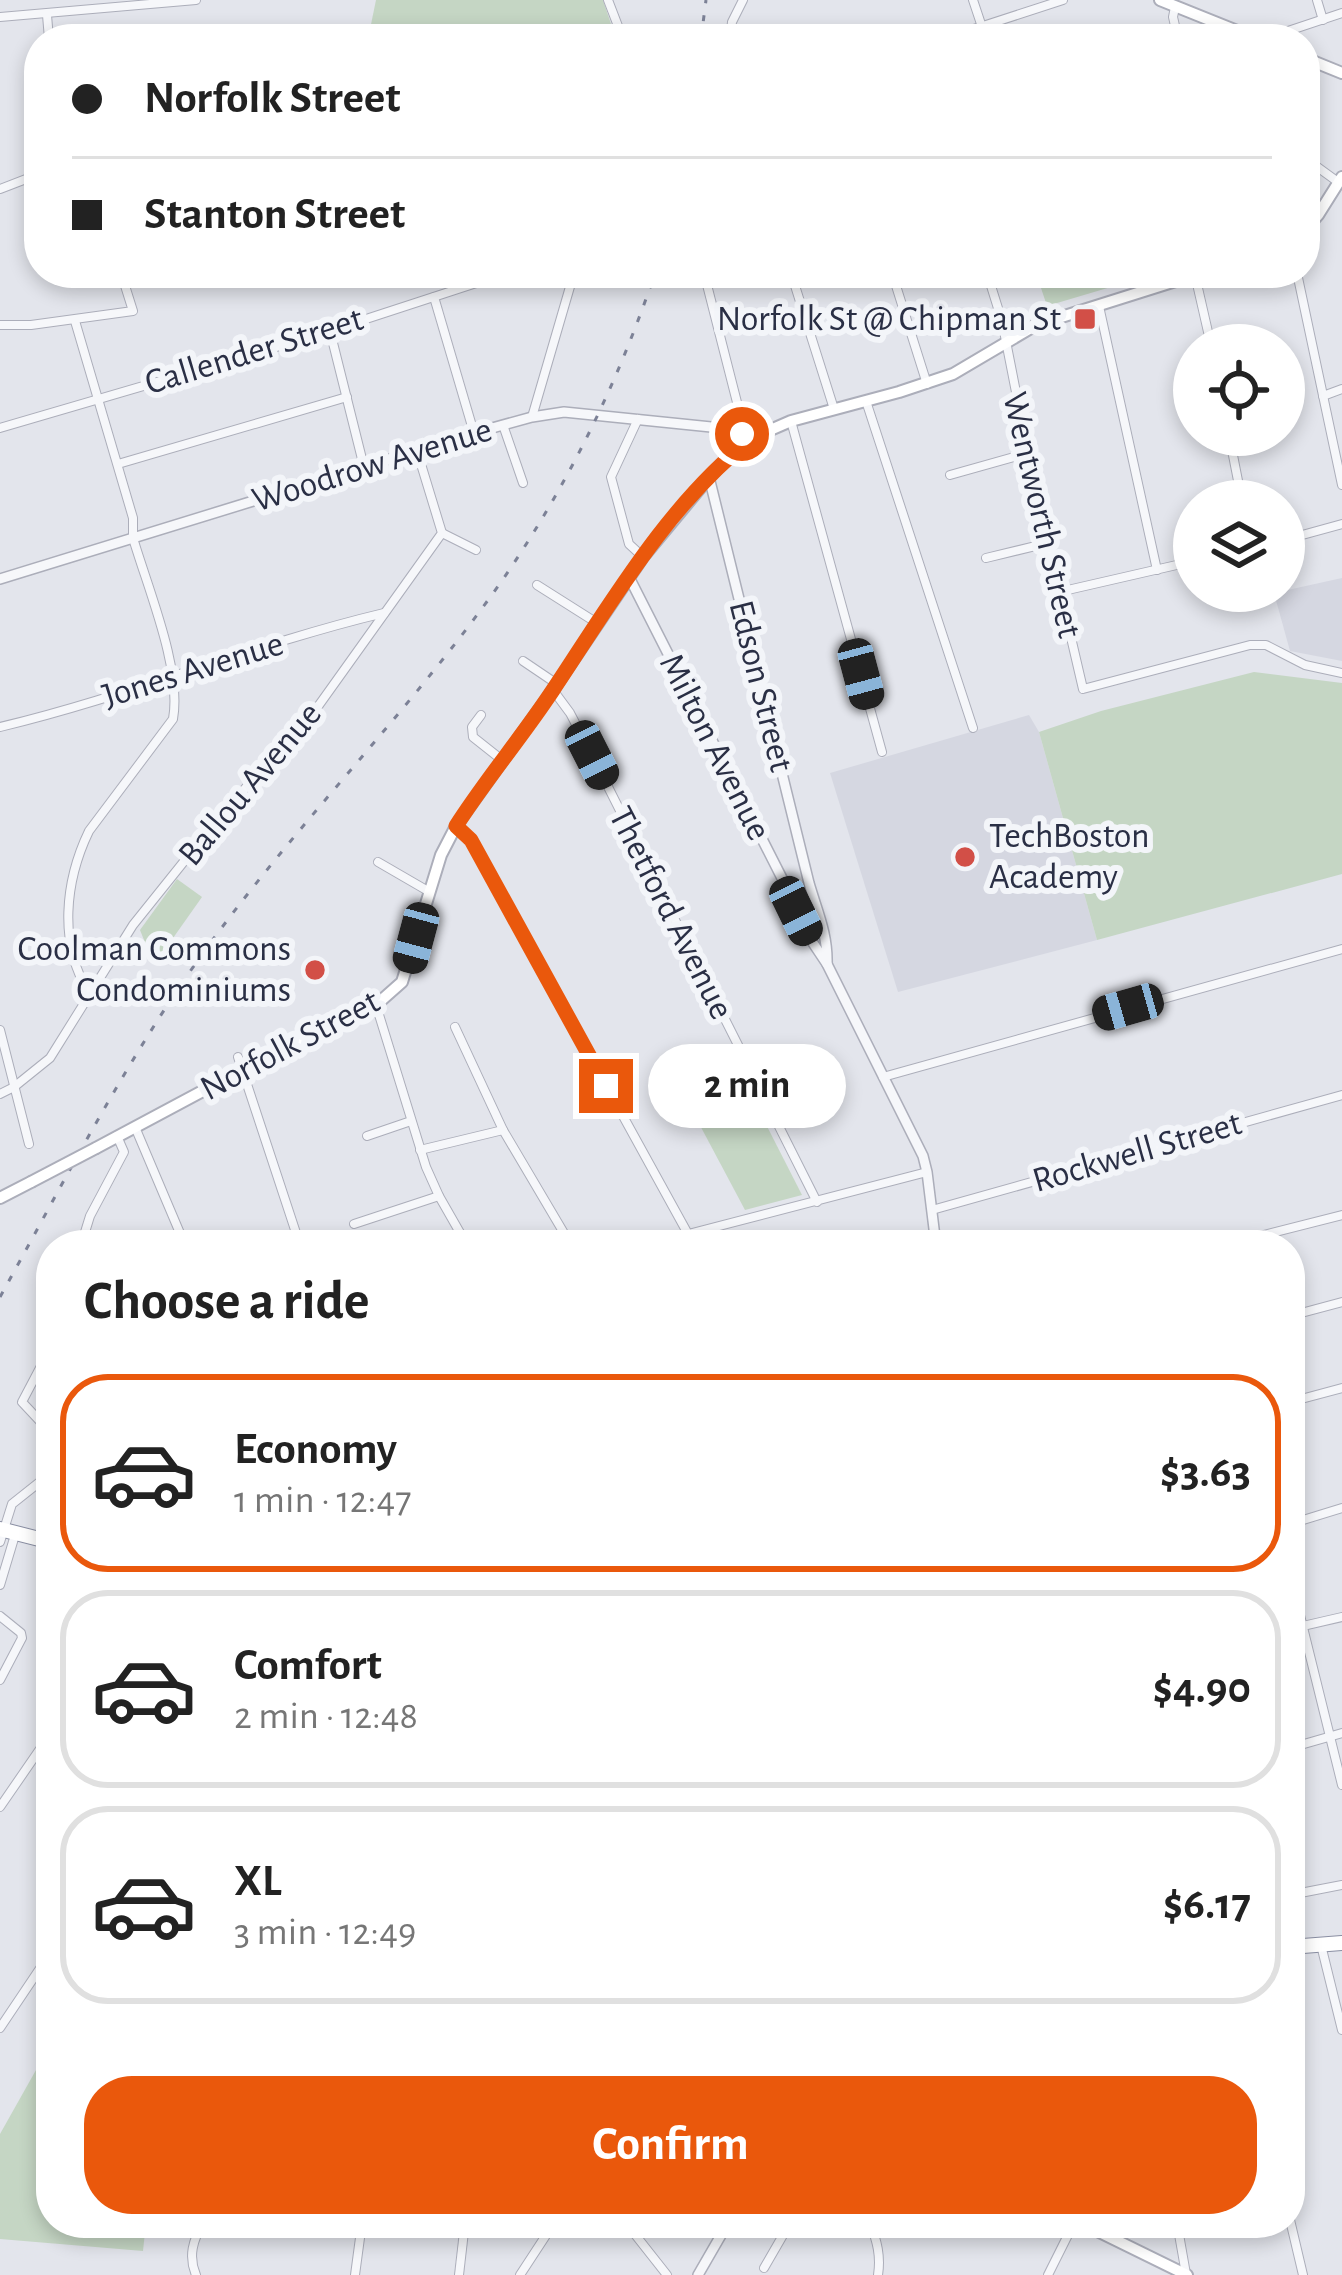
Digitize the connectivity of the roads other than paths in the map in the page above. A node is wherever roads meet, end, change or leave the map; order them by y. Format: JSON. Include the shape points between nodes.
{"nodes":[{"id":1,"x":196,"y":0,"type":"edge"},
{"id":2,"x":1063,"y":0,"type":"edge"},
{"id":3,"x":1160,"y":0,"type":"edge"},
{"id":4,"x":1318,"y":0,"type":"edge"},
{"id":5,"x":1175,"y":7,"type":"junction"},
{"id":6,"x":1342,"y":13,"type":"edge"},
{"id":7,"x":46,"y":15,"type":"junction"},
{"id":8,"x":0,"y":16,"type":"edge"},
{"id":9,"x":1323,"y":20,"type":"junction"},
{"id":10,"x":47,"y":24,"type":"edge"},
{"id":11,"x":988,"y":24,"type":"edge"},
{"id":12,"x":1175,"y":24,"type":"edge"},
{"id":13,"x":1214,"y":24,"type":"edge"},
{"id":14,"x":1310,"y":24,"type":"edge"},
{"id":15,"x":1340,"y":179,"type":"edge"},
{"id":16,"x":1320,"y":211,"type":"edge"},
{"id":17,"x":126,"y":288,"type":"edge"},
{"id":18,"x":461,"y":288,"type":"edge"},
{"id":19,"x":570,"y":288,"type":"edge"},
{"id":20,"x":708,"y":288,"type":"edge"},
{"id":21,"x":796,"y":288,"type":"edge"},
{"id":22,"x":897,"y":288,"type":"edge"},
{"id":23,"x":991,"y":288,"type":"edge"},
{"id":24,"x":1152,"y":288,"type":"edge"},
{"id":25,"x":1201,"y":288,"type":"edge"},
{"id":26,"x":1300,"y":288,"type":"edge"},
{"id":27,"x":434,"y":297,"type":"junction"},
{"id":28,"x":1099,"y":304,"type":"junction"},
{"id":29,"x":75,"y":321,"type":"junction"},
{"id":30,"x":1207,"y":324,"type":"edge"},
{"id":31,"x":0,"y":325,"type":"edge"},
{"id":32,"x":330,"y":331,"type":"junction"},
{"id":33,"x":1005,"y":340,"type":"junction"},
{"id":34,"x":927,"y":384,"type":"junction"},
{"id":35,"x":1342,"y":389,"type":"edge"},
{"id":36,"x":1323,"y":396,"type":"junction"},
{"id":37,"x":98,"y":397,"type":"junction"},
{"id":38,"x":347,"y":397,"type":"junction"},
{"id":39,"x":866,"y":401,"type":"junction"},
{"id":40,"x":834,"y":410,"type":"junction"},
{"id":41,"x":532,"y":416,"type":"junction"},
{"id":42,"x":638,"y":418,"type":"junction"},
{"id":43,"x":791,"y":422,"type":"junction"},
{"id":44,"x":503,"y":425,"type":"junction"},
{"id":45,"x":0,"y":428,"type":"edge"},
{"id":46,"x":474,"y":434,"type":"junction"},
{"id":47,"x":752,"y":438,"type":"junction"},
{"id":48,"x":417,"y":451,"type":"junction"},
{"id":49,"x":1028,"y":454,"type":"junction"},
{"id":50,"x":118,"y":464,"type":"junction"},
{"id":51,"x":364,"y":467,"type":"junction"},
{"id":52,"x":950,"y":475,"type":"dead end"},
{"id":53,"x":709,"y":478,"type":"junction"},
{"id":54,"x":523,"y":483,"type":"dead end"},
{"id":55,"x":1342,"y":485,"type":"edge"},
{"id":56,"x":1342,"y":524,"type":"edge"},
{"id":57,"x":442,"y":532,"type":"junction"},
{"id":58,"x":1305,"y":534,"type":"edge"},
{"id":59,"x":133,"y":538,"type":"junction"},
{"id":60,"x":1048,"y":543,"type":"junction"},
{"id":61,"x":476,"y":550,"type":"dead end"},
{"id":62,"x":643,"y":557,"type":"junction"},
{"id":63,"x":986,"y":558,"type":"dead end"},
{"id":64,"x":1173,"y":566,"type":"edge"},
{"id":65,"x":1157,"y":570,"type":"junction"},
{"id":66,"x":629,"y":577,"type":"junction"},
{"id":67,"x":0,"y":579,"type":"edge"},
{"id":68,"x":537,"y":585,"type":"dead end"},
{"id":69,"x":1059,"y":592,"type":"junction"},
{"id":70,"x":386,"y":612,"type":"junction"},
{"id":71,"x":597,"y":623,"type":"junction"},
{"id":72,"x":523,"y":661,"type":"dead end"},
{"id":73,"x":1342,"y":673,"type":"edge"},
{"id":74,"x":174,"y":676,"type":"junction"},
{"id":75,"x":555,"y":687,"type":"junction"},
{"id":76,"x":481,"y":715,"type":"dead end"},
{"id":77,"x":0,"y":727,"type":"edge"},
{"id":78,"x":973,"y":728,"type":"dead end"},
{"id":79,"x":882,"y":752,"type":"dead end"},
{"id":80,"x":502,"y":760,"type":"junction"},
{"id":81,"x":456,"y":826,"type":"junction"},
{"id":82,"x":378,"y":862,"type":"dead end"},
{"id":83,"x":428,"y":891,"type":"junction"},
{"id":84,"x":817,"y":903,"type":"junction"},
{"id":85,"x":796,"y":911,"type":"junction"},
{"id":86,"x":823,"y":925,"type":"junction"},
{"id":87,"x":807,"y":934,"type":"junction"},
{"id":88,"x":1342,"y":950,"type":"edge"},
{"id":89,"x":827,"y":964,"type":"junction"},
{"id":90,"x":89,"y":993,"type":"junction"},
{"id":91,"x":376,"y":1005,"type":"junction"},
{"id":92,"x":455,"y":1028,"type":"dead end"},
{"id":93,"x":0,"y":1030,"type":"edge"},
{"id":94,"x":240,"y":1064,"type":"junction"},
{"id":95,"x":883,"y":1076,"type":"junction"},
{"id":96,"x":14,"y":1087,"type":"junction"},
{"id":97,"x":0,"y":1094,"type":"edge"},
{"id":98,"x":1342,"y":1095,"type":"edge"},
{"id":99,"x":411,"y":1120,"type":"junction"},
{"id":100,"x":136,"y":1127,"type":"junction"},
{"id":101,"x":503,"y":1130,"type":"junction"},
{"id":102,"x":117,"y":1136,"type":"junction"},
{"id":103,"x":367,"y":1136,"type":"dead end"},
{"id":104,"x":29,"y":1144,"type":"dead end"},
{"id":105,"x":143,"y":1149,"type":"junction"},
{"id":106,"x":421,"y":1150,"type":"junction"},
{"id":107,"x":124,"y":1152,"type":"junction"},
{"id":108,"x":928,"y":1172,"type":"junction"},
{"id":109,"x":439,"y":1196,"type":"junction"},
{"id":110,"x":0,"y":1198,"type":"edge"},
{"id":111,"x":818,"y":1202,"type":"junction"},
{"id":112,"x":932,"y":1210,"type":"junction"},
{"id":113,"x":1342,"y":1215,"type":"edge"},
{"id":114,"x":354,"y":1224,"type":"dead end"},
{"id":115,"x":86,"y":1230,"type":"edge"},
{"id":116,"x":178,"y":1230,"type":"edge"},
{"id":117,"x":294,"y":1230,"type":"edge"},
{"id":118,"x":458,"y":1230,"type":"edge"},
{"id":119,"x":562,"y":1230,"type":"edge"},
{"id":120,"x":686,"y":1230,"type":"edge"},
{"id":121,"x":704,"y":1230,"type":"edge"},
{"id":122,"x":934,"y":1230,"type":"edge"},
{"id":123,"x":1284,"y":1230,"type":"edge"},
{"id":124,"x":1342,"y":1301,"type":"edge"},
{"id":125,"x":1305,"y":1312,"type":"edge"},
{"id":126,"x":36,"y":1375,"type":"edge"},
{"id":127,"x":1342,"y":1388,"type":"edge"},
{"id":128,"x":1305,"y":1398,"type":"edge"},
{"id":129,"x":36,"y":1417,"type":"edge"},
{"id":130,"x":36,"y":1485,"type":"edge"},
{"id":131,"x":1342,"y":1508,"type":"edge"},
{"id":132,"x":1305,"y":1519,"type":"edge"},
{"id":133,"x":5,"y":1533,"type":"edge"},
{"id":134,"x":36,"y":1539,"type":"edge"},
{"id":135,"x":0,"y":1585,"type":"edge"},
{"id":136,"x":0,"y":1616,"type":"edge"},
{"id":137,"x":1342,"y":1617,"type":"edge"},
{"id":138,"x":1305,"y":1625,"type":"edge"},
{"id":139,"x":1305,"y":1629,"type":"edge"},
{"id":140,"x":0,"y":1680,"type":"edge"},
{"id":141,"x":1342,"y":1733,"type":"edge"},
{"id":142,"x":1330,"y":1737,"type":"junction"},
{"id":143,"x":1305,"y":1744,"type":"edge"},
{"id":144,"x":36,"y":1755,"type":"edge"},
{"id":145,"x":1342,"y":1785,"type":"edge"},
{"id":146,"x":0,"y":1807,"type":"edge"},
{"id":147,"x":1342,"y":1885,"type":"edge"},
{"id":148,"x":1305,"y":1892,"type":"edge"},
{"id":149,"x":1342,"y":1943,"type":"edge"},
{"id":150,"x":1321,"y":1945,"type":"junction"},
{"id":151,"x":1305,"y":1946,"type":"edge"},
{"id":152,"x":36,"y":1974,"type":"edge"},
{"id":153,"x":0,"y":2028,"type":"edge"},
{"id":154,"x":1342,"y":2030,"type":"edge"},
{"id":155,"x":194,"y":2238,"type":"edge"},
{"id":156,"x":360,"y":2238,"type":"edge"},
{"id":157,"x":463,"y":2238,"type":"edge"},
{"id":158,"x":544,"y":2238,"type":"edge"},
{"id":159,"x":638,"y":2238,"type":"edge"},
{"id":160,"x":719,"y":2238,"type":"edge"},
{"id":161,"x":781,"y":2238,"type":"edge"},
{"id":162,"x":874,"y":2238,"type":"edge"},
{"id":163,"x":1069,"y":2238,"type":"edge"},
{"id":164,"x":1109,"y":2238,"type":"edge"},
{"id":165,"x":1180,"y":2238,"type":"edge"},
{"id":166,"x":1294,"y":2238,"type":"edge"},
{"id":167,"x":764,"y":2268,"type":"dead end"},
{"id":168,"x":196,"y":2275,"type":"edge"},
{"id":169,"x":355,"y":2275,"type":"edge"},
{"id":170,"x":459,"y":2275,"type":"edge"},
{"id":171,"x":520,"y":2275,"type":"edge"},
{"id":172,"x":668,"y":2275,"type":"edge"},
{"id":173,"x":698,"y":2275,"type":"edge"},
{"id":174,"x":878,"y":2275,"type":"edge"},
{"id":175,"x":1048,"y":2275,"type":"edge"},
{"id":176,"x":1186,"y":2275,"type":"edge"},
{"id":177,"x":1303,"y":2275,"type":"edge"}],
"edges":[{"from":1,"to":7,"type":"street"},
{"from":2,"to":11,"type":"street"},
{"from":3,"to":5,"type":"main road"},
{"from":4,"to":9,"type":"street"},
{"from":5,"to":12,"type":"street"},
{"from":5,"to":13,"type":"main road"},
{"from":6,"to":9,"type":"street"},
{"from":7,"to":8,"type":"street"},
{"from":7,"to":10,"type":"street"},
{"from":9,"to":14,"type":"street"},
{"from":15,"to":16,"type":"main road"},
{"from":17,"to":29,"type":"street","via":[[133,311]]},
{"from":18,"to":27,"type":"street","name":"Callender Street"},
{"from":19,"to":41,"type":"street"},
{"from":20,"to":47,"type":"street"},
{"from":21,"to":40,"type":"street"},
{"from":22,"to":34,"type":"street"},
{"from":23,"to":33,"type":"street","name":"Wentworth Street"},
{"from":24,"to":28,"type":"main road","name":"Norfolk Street"},
{"from":25,"to":30,"type":"street"},
{"from":26,"to":36,"type":"street"},
{"from":27,"to":32,"type":"street","name":"Callender Street"},
{"from":27,"to":46,"type":"street"},
{"from":28,"to":33,"type":"main road","name":"Norfolk Street"},
{"from":28,"to":65,"type":"street"},
{"from":29,"to":31,"type":"street"},
{"from":29,"to":37,"type":"street"},
{"from":32,"to":37,"type":"street","name":"Callender Street"},
{"from":32,"to":38,"type":"street"},
{"from":33,"to":34,"type":"main road","name":"Norfolk Street"},
{"from":33,"to":49,"type":"street","name":"Wentworth Street"},
{"from":34,"to":39,"type":"main road","name":"Norfolk Street"},
{"from":35,"to":36,"type":"street"},
{"from":36,"to":55,"type":"street"},
{"from":37,"to":45,"type":"street","name":"Callender Street"},
{"from":37,"to":50,"type":"street"},
{"from":38,"to":50,"type":"street"},
{"from":38,"to":51,"type":"street"},
{"from":39,"to":40,"type":"main road","name":"Norfolk Street"},
{"from":39,"to":78,"type":"street"},
{"from":40,"to":43,"type":"main road","name":"Norfolk Street"},
{"from":41,"to":42,"type":"street","name":"Woodrow Avenue"},
{"from":41,"to":44,"type":"street","name":"Woodrow Avenue"},
{"from":42,"to":47,"type":"street","name":"Woodrow Avenue"},
{"from":42,"to":62,"type":"street","via":[[610,478],[629,544]]},
{"from":43,"to":47,"type":"main road","name":"Norfolk Street"},
{"from":43,"to":79,"type":"street"},
{"from":44,"to":46,"type":"street","name":"Woodrow Avenue"},
{"from":44,"to":54,"type":"street"},
{"from":46,"to":48,"type":"street","name":"Woodrow Avenue"},
{"from":47,"to":53,"type":"main road","name":"Norfolk Street"},
{"from":48,"to":51,"type":"street","name":"Woodrow Avenue"},
{"from":48,"to":57,"type":"street"},
{"from":49,"to":52,"type":"street"},
{"from":49,"to":60,"type":"street","name":"Wentworth Street"},
{"from":50,"to":59,"type":"street"},
{"from":51,"to":59,"type":"street","name":"Woodrow Avenue"},
{"from":53,"to":62,"type":"main road","name":"Norfolk Street"},
{"from":53,"to":84,"type":"street","name":"Edson Street"},
{"from":56,"to":58,"type":"street"},
{"from":57,"to":61,"type":"street"},
{"from":57,"to":70,"type":"street","name":"Ballou Avenue"},
{"from":59,"to":67,"type":"street","name":"Woodrow Avenue"},
{"from":59,"to":74,"type":"street"},
{"from":60,"to":63,"type":"street"},
{"from":60,"to":69,"type":"street","name":"Wentworth Street"},
{"from":62,"to":66,"type":"main road","name":"Norfolk Street"},
{"from":64,"to":65,"type":"street"},
{"from":65,"to":69,"type":"street"},
{"from":66,"to":71,"type":"main road","name":"Norfolk Street"},
{"from":66,"to":85,"type":"street","name":"Milton Avenue"},
{"from":68,"to":71,"type":"street"},
{"from":69,"to":73,"type":"street","name":"Wentworth Street","via":[[1083,689],[1230,648],[1265,646]]},
{"from":70,"to":74,"type":"street","name":"Jones Avenue"},
{"from":70,"to":90,"type":"street","name":"Ballou Avenue","via":[[319,706],[133,925]]},
{"from":71,"to":75,"type":"main road","name":"Norfolk Street"},
{"from":72,"to":75,"type":"street"},
{"from":74,"to":77,"type":"street","name":"Jones Avenue"},
{"from":74,"to":90,"type":"street","via":[[172,719],[89,831],[74,872],[67,921]]},
{"from":75,"to":80,"type":"main road","name":"Norfolk Street"},
{"from":75,"to":111,"type":"street","name":"Thetford Avenue"},
{"from":76,"to":80,"type":"street","via":[[473,737]]},
{"from":80,"to":81,"type":"main road","name":"Norfolk Street"},
{"from":81,"to":83,"type":"main road","name":"Norfolk Street"},
{"from":81,"to":120,"type":"street","via":[[481,857]]},
{"from":82,"to":83,"type":"street"},
{"from":83,"to":91,"type":"main road","name":"Norfolk Street","via":[[401,982]]},
{"from":84,"to":85,"type":"street","via":[[805,900]]},
{"from":84,"to":86,"type":"street","name":"Edson Street"},
{"from":85,"to":87,"type":"street","name":"Milton Avenue"},
{"from":86,"to":87,"type":"street","via":[[818,935]]},
{"from":86,"to":89,"type":"street","name":"Edson Street"},
{"from":87,"to":89,"type":"street","name":"Milton Avenue"},
{"from":88,"to":95,"type":"street"},
{"from":89,"to":95,"type":"street","name":"Milton Avenue"},
{"from":90,"to":96,"type":"street","name":"Ballou Avenue","via":[[50,1058]]},
{"from":91,"to":94,"type":"main road","name":"Norfolk Street"},
{"from":91,"to":99,"type":"street"},
{"from":92,"to":101,"type":"street"},
{"from":93,"to":96,"type":"street"},
{"from":94,"to":100,"type":"main road","name":"Norfolk Street"},
{"from":94,"to":117,"type":"street"},
{"from":95,"to":108,"type":"street","name":"Milton Avenue"},
{"from":96,"to":97,"type":"street","name":"Ballou Avenue"},
{"from":96,"to":104,"type":"street"},
{"from":98,"to":112,"type":"street","name":"Rockwell Street"},
{"from":99,"to":103,"type":"street"},
{"from":99,"to":106,"type":"street"},
{"from":100,"to":102,"type":"main road","name":"Norfolk Street"},
{"from":100,"to":105,"type":"street"},
{"from":101,"to":106,"type":"street"},
{"from":101,"to":119,"type":"street"},
{"from":102,"to":107,"type":"street"},
{"from":102,"to":110,"type":"main road","name":"Norfolk Street","bridge":true},
{"from":105,"to":107,"type":"street"},
{"from":105,"to":116,"type":"street"},
{"from":106,"to":109,"type":"street"},
{"from":107,"to":115,"type":"street"},
{"from":108,"to":111,"type":"street"},
{"from":108,"to":112,"type":"street","name":"Milton Avenue"},
{"from":109,"to":114,"type":"street"},
{"from":109,"to":118,"type":"street"},
{"from":111,"to":121,"type":"street"},
{"from":112,"to":122,"type":"street","name":"Milton Avenue"},
{"from":113,"to":123,"type":"street"},
{"from":124,"to":125,"type":"street"},
{"from":126,"to":129,"type":"street","via":[[22,1402]]},
{"from":127,"to":128,"type":"street"},
{"from":130,"to":133,"type":"street","via":[[12,1504]]},
{"from":131,"to":132,"type":"street"},
{"from":133,"to":134,"type":"highway"},
{"from":133,"to":135,"type":"street"},
{"from":136,"to":140,"type":"street","via":[[22,1638]]},
{"from":137,"to":138,"type":"street"},
{"from":139,"to":142,"type":"street"},
{"from":141,"to":142,"type":"street"},
{"from":142,"to":143,"type":"street"},
{"from":142,"to":145,"type":"street"},
{"from":144,"to":146,"type":"street"},
{"from":147,"to":148,"type":"street"},
{"from":149,"to":150,"type":"highway"},
{"from":150,"to":151,"type":"highway"},
{"from":150,"to":154,"type":"street"},
{"from":152,"to":153,"type":"street"},
{"from":155,"to":168,"type":"street"},
{"from":156,"to":169,"type":"street"},
{"from":157,"to":170,"type":"street"},
{"from":158,"to":171,"type":"street"},
{"from":159,"to":172,"type":"street"},
{"from":160,"to":173,"type":"street"},
{"from":161,"to":167,"type":"street"},
{"from":162,"to":174,"type":"street"},
{"from":163,"to":175,"type":"street"},
{"from":164,"to":176,"type":"main road"},
{"from":165,"to":176,"type":"street"},
{"from":166,"to":177,"type":"street"}]}
